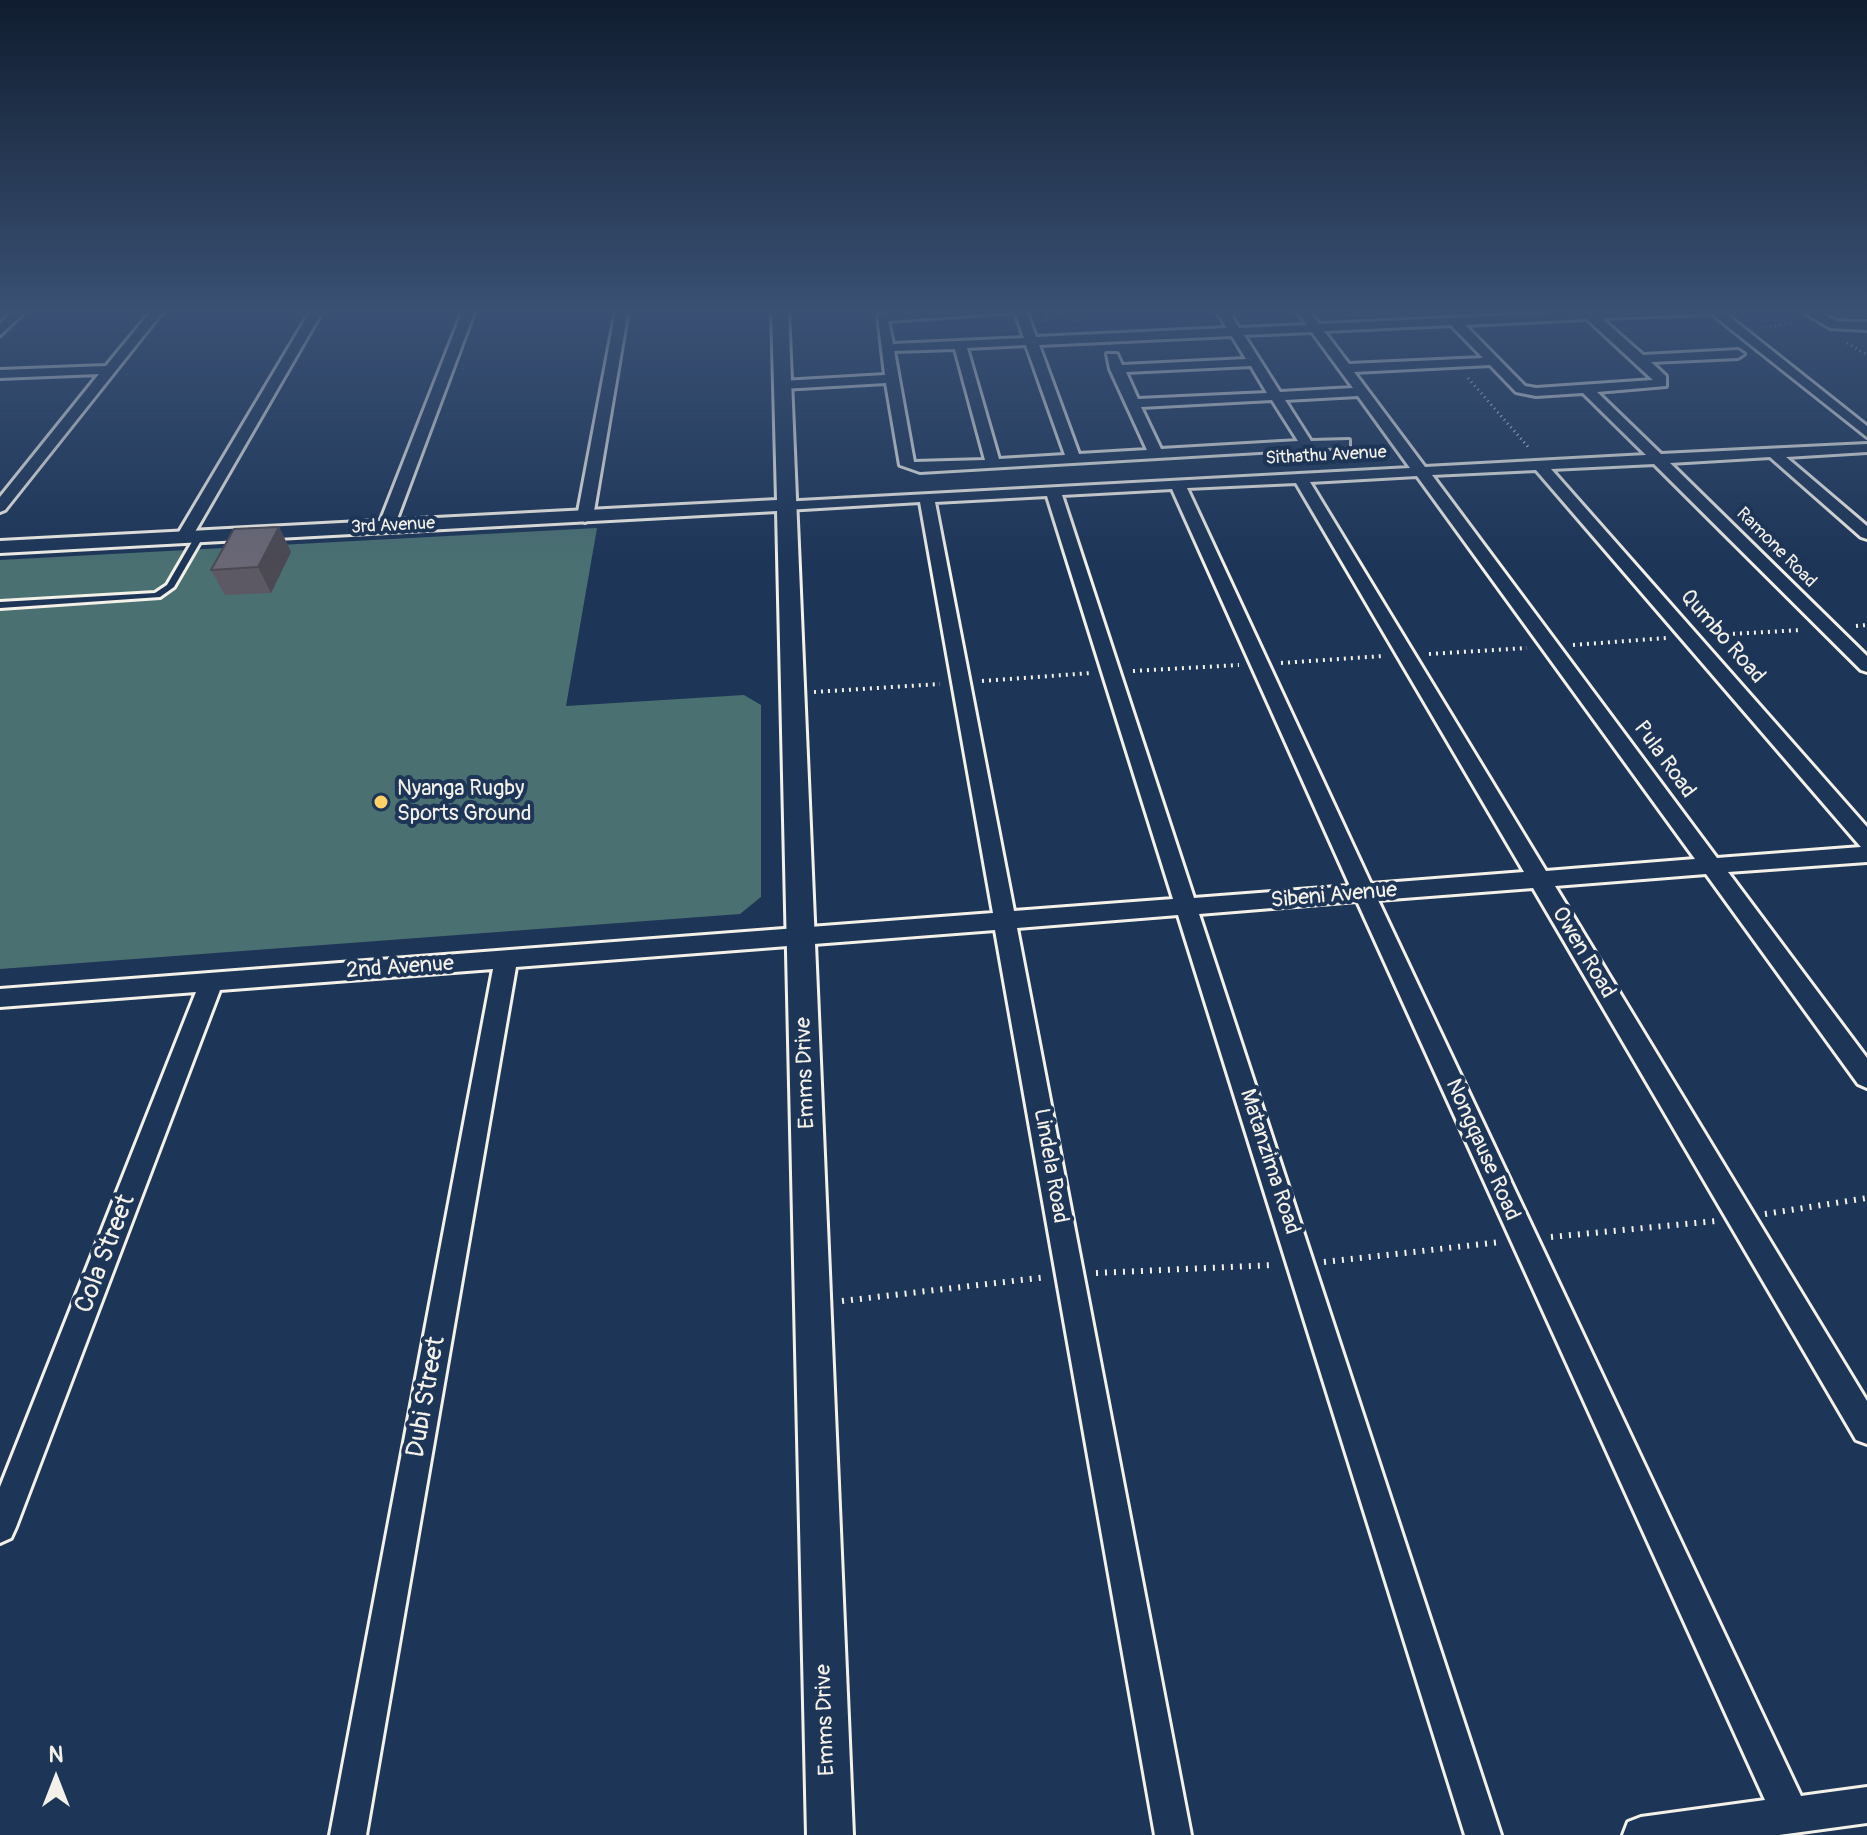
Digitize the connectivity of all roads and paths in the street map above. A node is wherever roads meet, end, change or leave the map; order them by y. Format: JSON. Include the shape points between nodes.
{"nodes":[{"id":1,"x":89,"y":396,"type":"edge"},
{"id":2,"x":270,"y":396,"type":"edge"},
{"id":3,"x":436,"y":396,"type":"edge"},
{"id":4,"x":607,"y":396,"type":"edge"},
{"id":5,"x":782,"y":396,"type":"edge"},
{"id":6,"x":894,"y":396,"type":"edge"},
{"id":7,"x":974,"y":396,"type":"edge"},
{"id":8,"x":1051,"y":396,"type":"edge"},
{"id":9,"x":1129,"y":396,"type":"edge"},
{"id":10,"x":1276,"y":396,"type":"junction"},
{"id":11,"x":1284,"y":396,"type":"edge"},
{"id":12,"x":1366,"y":396,"type":"edge"},
{"id":13,"x":1482,"y":396,"type":"edge"},
{"id":14,"x":1594,"y":396,"type":"edge"},
{"id":15,"x":1820,"y":396,"type":"edge"},
{"id":16,"x":1132,"y":403,"type":"junction"},
{"id":17,"x":1867,"y":433,"type":"edge"},
{"id":18,"x":1344,"y":443,"type":"dead end"},
{"id":19,"x":1307,"y":445,"type":"junction"},
{"id":20,"x":1867,"y":448,"type":"edge"},
{"id":21,"x":1773,"y":453,"type":"junction"},
{"id":22,"x":1156,"y":454,"type":"junction"},
{"id":23,"x":1073,"y":458,"type":"junction"},
{"id":24,"x":1658,"y":459,"type":"junction"},
{"id":25,"x":993,"y":464,"type":"junction"},
{"id":26,"x":1540,"y":465,"type":"junction"},
{"id":27,"x":1422,"y":471,"type":"junction"},
{"id":28,"x":1300,"y":477,"type":"junction"},
{"id":29,"x":1177,"y":484,"type":"junction"},
{"id":30,"x":1053,"y":490,"type":"junction"},
{"id":31,"x":927,"y":497,"type":"junction"},
{"id":32,"x":786,"y":505,"type":"junction"},
{"id":33,"x":0,"y":507,"type":"edge"},
{"id":34,"x":585,"y":517,"type":"junction"},
{"id":35,"x":386,"y":527,"type":"junction"},
{"id":36,"x":1867,"y":534,"type":"edge"},
{"id":37,"x":192,"y":537,"type":"junction"},
{"id":38,"x":0,"y":547,"type":"edge"},
{"id":39,"x":0,"y":605,"type":"edge"},
{"id":40,"x":1867,"y":625,"type":"edge"},
{"id":41,"x":1829,"y":628,"type":"junction"},
{"id":42,"x":1690,"y":636,"type":"junction"},
{"id":43,"x":1551,"y":647,"type":"junction"},
{"id":44,"x":1405,"y":655,"type":"junction"},
{"id":45,"x":1260,"y":664,"type":"junction"},
{"id":46,"x":1867,"y":666,"type":"edge"},
{"id":47,"x":1111,"y":672,"type":"junction"},
{"id":48,"x":961,"y":682,"type":"junction"},
{"id":49,"x":793,"y":693,"type":"junction"},
{"id":50,"x":1867,"y":841,"type":"edge"},
{"id":51,"x":1867,"y":854,"type":"edge"},
{"id":52,"x":1712,"y":866,"type":"junction"},
{"id":53,"x":1540,"y":880,"type":"junction"},
{"id":54,"x":1365,"y":894,"type":"junction"},
{"id":55,"x":1187,"y":908,"type":"junction"},
{"id":56,"x":1005,"y":922,"type":"junction"},
{"id":57,"x":801,"y":938,"type":"junction"},
{"id":58,"x":506,"y":960,"type":"junction"},
{"id":59,"x":212,"y":982,"type":"junction"},
{"id":60,"x":0,"y":998,"type":"edge"},
{"id":61,"x":1867,"y":1077,"type":"edge"},
{"id":62,"x":1867,"y":1198,"type":"edge"},
{"id":63,"x":1741,"y":1218,"type":"junction"},
{"id":64,"x":1523,"y":1240,"type":"junction"},
{"id":65,"x":1301,"y":1264,"type":"junction"},
{"id":66,"x":1070,"y":1274,"type":"junction"},
{"id":67,"x":813,"y":1305,"type":"junction"},
{"id":68,"x":1867,"y":1429,"type":"edge"},
{"id":69,"x":0,"y":1527,"type":"edge"},
{"id":70,"x":1867,"y":1805,"type":"edge"},
{"id":71,"x":1791,"y":1815,"type":"junction"},
{"id":72,"x":348,"y":1835,"type":"edge"},
{"id":73,"x":830,"y":1835,"type":"edge"},
{"id":74,"x":1173,"y":1835,"type":"edge"},
{"id":75,"x":1483,"y":1835,"type":"edge"},
{"id":76,"x":1641,"y":1835,"type":"edge"}],
"edges":[{"from":1,"to":33,"type":"street"},
{"from":2,"to":37,"type":"street"},
{"from":3,"to":35,"type":"street"},
{"from":4,"to":34,"type":"street"},
{"from":5,"to":32,"type":"street","name":"Emms Drive"},
{"from":6,"to":25,"type":"street","via":[[907,465]]},
{"from":7,"to":25,"type":"street"},
{"from":8,"to":23,"type":"street"},
{"from":9,"to":16,"type":"street"},
{"from":10,"to":11,"type":"street"},
{"from":10,"to":16,"type":"street"},
{"from":10,"to":19,"type":"street"},
{"from":12,"to":27,"type":"street","name":"Pula Road"},
{"from":13,"to":26,"type":"path"},
{"from":14,"to":24,"type":"street","name":"Ramone Road"},
{"from":15,"to":17,"type":"street"},
{"from":16,"to":22,"type":"street"},
{"from":18,"to":19,"type":"street"},
{"from":19,"to":22,"type":"street"},
{"from":20,"to":21,"type":"street","name":"Sithathu Avenue"},
{"from":21,"to":24,"type":"street","name":"Sithathu Avenue"},
{"from":21,"to":36,"type":"street"},
{"from":22,"to":23,"type":"street"},
{"from":23,"to":25,"type":"street"},
{"from":24,"to":26,"type":"street","name":"Sithathu Avenue"},
{"from":24,"to":41,"type":"street","name":"Ramone Road"},
{"from":26,"to":27,"type":"street","name":"Sithathu Avenue"},
{"from":26,"to":42,"type":"street","name":"Qumbo Road"},
{"from":27,"to":28,"type":"street","name":"Sithathu Avenue"},
{"from":27,"to":43,"type":"street","name":"Pula Road"},
{"from":28,"to":29,"type":"street","name":"Sithathu Avenue"},
{"from":28,"to":44,"type":"street","name":"Owen Road"},
{"from":29,"to":30,"type":"street","name":"Sithathu Avenue"},
{"from":29,"to":45,"type":"street","name":"Nongqause Road"},
{"from":30,"to":31,"type":"street","name":"Sithathu Avenue"},
{"from":30,"to":47,"type":"street","name":"Matanzima Road"},
{"from":31,"to":32,"type":"street","name":"Sithathu Avenue"},
{"from":31,"to":48,"type":"street","name":"Lindela Road"},
{"from":32,"to":34,"type":"street","name":"3rd Avenue"},
{"from":32,"to":49,"type":"street","name":"Emms Drive"},
{"from":34,"to":35,"type":"street","name":"3rd Avenue"},
{"from":35,"to":37,"type":"street","name":"3rd Avenue"},
{"from":37,"to":38,"type":"street","name":"3rd Avenue"},
{"from":37,"to":39,"type":"lane","via":[[170,587],[157,595]]},
{"from":40,"to":41,"type":"path"},
{"from":41,"to":42,"type":"path"},
{"from":41,"to":46,"type":"street","name":"Ramone Road"},
{"from":42,"to":43,"type":"path"},
{"from":42,"to":50,"type":"street","name":"Qumbo Road"},
{"from":43,"to":44,"type":"path"},
{"from":43,"to":52,"type":"street","name":"Pula Road"},
{"from":44,"to":45,"type":"path"},
{"from":44,"to":53,"type":"street","name":"Owen Road"},
{"from":45,"to":47,"type":"path"},
{"from":45,"to":54,"type":"street","name":"Nongqause Road"},
{"from":47,"to":48,"type":"path"},
{"from":47,"to":55,"type":"street","name":"Matanzima Road"},
{"from":48,"to":49,"type":"path"},
{"from":48,"to":56,"type":"street","name":"Lindela Road"},
{"from":49,"to":57,"type":"street","name":"Emms Drive"},
{"from":51,"to":52,"type":"street","name":"Sibeni Avenue"},
{"from":52,"to":53,"type":"street","name":"Sibeni Avenue"},
{"from":52,"to":61,"type":"street","name":"Pula Road"},
{"from":53,"to":54,"type":"street","name":"Sibeni Avenue"},
{"from":53,"to":63,"type":"street","name":"Owen Road"},
{"from":54,"to":55,"type":"street","name":"Sibeni Avenue"},
{"from":54,"to":64,"type":"street","name":"Nongqause Road"},
{"from":55,"to":56,"type":"street","name":"Sibeni Avenue"},
{"from":55,"to":65,"type":"street","name":"Matanzima Road"},
{"from":56,"to":57,"type":"street","name":"Sibeni Avenue"},
{"from":56,"to":66,"type":"street","name":"Lindela Road"},
{"from":57,"to":58,"type":"street","name":"2nd Avenue"},
{"from":57,"to":67,"type":"street","name":"Emms Drive"},
{"from":58,"to":59,"type":"street","name":"2nd Avenue"},
{"from":58,"to":72,"type":"street","name":"Dubi Street"},
{"from":59,"to":60,"type":"street","name":"2nd Avenue"},
{"from":59,"to":69,"type":"street","name":"Cola Street"},
{"from":62,"to":63,"type":"path"},
{"from":63,"to":64,"type":"path"},
{"from":63,"to":68,"type":"street","name":"Owen Road"},
{"from":64,"to":65,"type":"path"},
{"from":64,"to":71,"type":"street","name":"Nongqause Road"},
{"from":65,"to":66,"type":"path"},
{"from":65,"to":75,"type":"street","name":"Matanzima Road"},
{"from":66,"to":67,"type":"path"},
{"from":66,"to":74,"type":"street","name":"Lindela Road"},
{"from":67,"to":73,"type":"street","name":"Emms Drive"},
{"from":70,"to":71,"type":"street"},
{"from":71,"to":76,"type":"street"}]}
